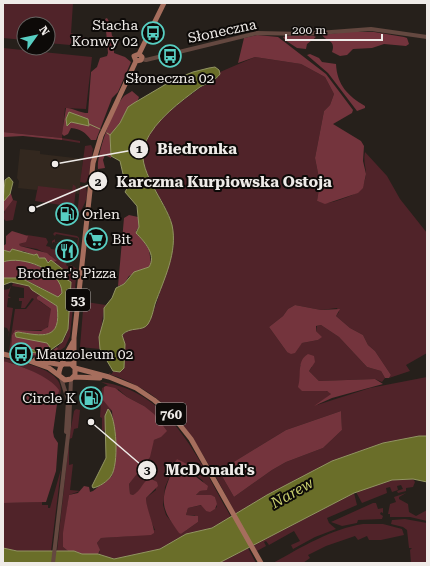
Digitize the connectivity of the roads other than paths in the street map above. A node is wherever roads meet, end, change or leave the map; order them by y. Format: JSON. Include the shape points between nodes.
{"nodes":[{"id":1,"x":164,"y":3,"type":"edge"},
{"id":2,"x":427,"y":37,"type":"edge"},
{"id":3,"x":141,"y":56,"type":"junction"},
{"id":4,"x":74,"y":338,"type":"junction"},
{"id":5,"x":3,"y":354,"type":"edge"},
{"id":6,"x":21,"y":358,"type":"junction"},
{"id":7,"x":62,"y":364,"type":"junction"},
{"id":8,"x":74,"y":367,"type":"junction"},
{"id":9,"x":60,"y":376,"type":"junction"},
{"id":10,"x":72,"y":378,"type":"junction"},
{"id":11,"x":114,"y":379,"type":"junction"},
{"id":12,"x":67,"y":438,"type":"junction"},
{"id":13,"x":52,"y":563,"type":"edge"},
{"id":14,"x":261,"y":563,"type":"edge"}],
"edges":[{"from":1,"to":3,"type":"main road"},
{"from":2,"to":3,"type":"street","name":"Słoneczna","via":[[371,29],[299,34],[257,33],[151,58]]},
{"from":3,"to":4,"type":"main road","number":"53","via":[[134,56],[136,62],[101,136],[93,162]]},
{"from":4,"to":7,"type":"main road","number":"53"},
{"from":4,"to":8,"type":"main road","number":"53"},
{"from":5,"to":6,"type":"main road"},
{"from":6,"to":7,"type":"main road"},
{"from":6,"to":9,"type":"main road","via":[[47,367]]},
{"from":7,"to":8,"type":"main road","via":[[68,363]]},
{"from":7,"to":9,"type":"main road","number":"53","via":[[58,370]]},
{"from":8,"to":10,"type":"main road","number":"53"},
{"from":8,"to":11,"type":"main road","number":"760"},
{"from":9,"to":10,"type":"main road","via":[[65,380]]},
{"from":9,"to":12,"type":"street","via":[[68,400]]},
{"from":10,"to":11,"type":"main road","number":"760","via":[[88,376]]},
{"from":10,"to":12,"type":"street"},
{"from":11,"to":14,"type":"main road","number":"760","via":[[142,392],[168,411],[187,433]]},
{"from":12,"to":13,"type":"street"}]}
